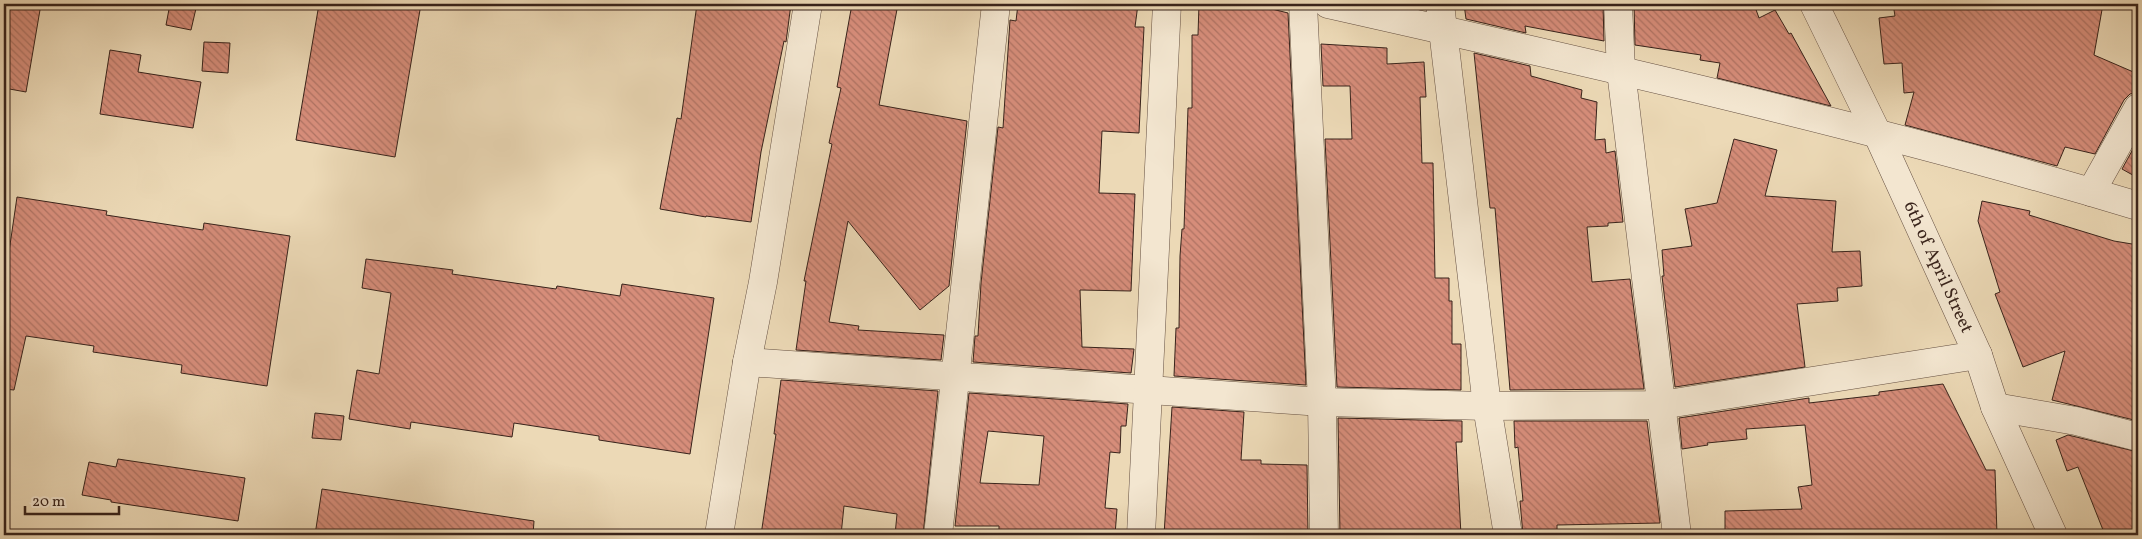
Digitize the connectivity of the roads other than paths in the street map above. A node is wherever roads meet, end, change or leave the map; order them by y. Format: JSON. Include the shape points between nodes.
{"nodes":[{"id":1,"x":808,"y":4,"type":"edge"},
{"id":2,"x":996,"y":4,"type":"edge"},
{"id":3,"x":1166,"y":4,"type":"edge"},
{"id":4,"x":1303,"y":4,"type":"edge"},
{"id":5,"x":1328,"y":4,"type":"edge"},
{"id":6,"x":1618,"y":4,"type":"edge"},
{"id":7,"x":1814,"y":4,"type":"edge"},
{"id":8,"x":1442,"y":17,"type":"edge"},
{"id":9,"x":1621,"y":71,"type":"junction"},
{"id":10,"x":2138,"y":108,"type":"edge"},
{"id":11,"x":1877,"y":133,"type":"junction"},
{"id":12,"x":2090,"y":192,"type":"junction"},
{"id":13,"x":2138,"y":206,"type":"edge"},
{"id":14,"x":1978,"y":355,"type":"junction"},
{"id":15,"x":747,"y":362,"type":"junction"},
{"id":16,"x":955,"y":377,"type":"junction"},
{"id":17,"x":1149,"y":391,"type":"junction"},
{"id":18,"x":1322,"y":402,"type":"junction"},
{"id":19,"x":1661,"y":405,"type":"junction"},
{"id":20,"x":1487,"y":406,"type":"junction"},
{"id":21,"x":1995,"y":407,"type":"junction"},
{"id":22,"x":2138,"y":436,"type":"edge"},
{"id":23,"x":719,"y":535,"type":"edge"},
{"id":24,"x":938,"y":535,"type":"edge"},
{"id":25,"x":1142,"y":535,"type":"edge"},
{"id":26,"x":1324,"y":535,"type":"edge"},
{"id":27,"x":1508,"y":535,"type":"edge"},
{"id":28,"x":1677,"y":535,"type":"edge"},
{"id":29,"x":2053,"y":535,"type":"edge"}],
"edges":[{"from":1,"to":15,"type":"street"},
{"from":2,"to":16,"type":"street"},
{"from":3,"to":17,"type":"street"},
{"from":4,"to":18,"type":"street"},
{"from":5,"to":8,"type":"street"},
{"from":6,"to":9,"type":"street"},
{"from":7,"to":11,"type":"street","name":"6th of April Street"},
{"from":8,"to":9,"type":"street"},
{"from":8,"to":20,"type":"street"},
{"from":9,"to":11,"type":"street"},
{"from":9,"to":19,"type":"street"},
{"from":10,"to":12,"type":"street"},
{"from":11,"to":12,"type":"street"},
{"from":11,"to":14,"type":"street","name":"6th of April Street"},
{"from":12,"to":13,"type":"street"},
{"from":14,"to":19,"type":"street"},
{"from":14,"to":21,"type":"street","name":"6th of April Street"},
{"from":15,"to":16,"type":"street"},
{"from":15,"to":23,"type":"street"},
{"from":16,"to":17,"type":"street"},
{"from":16,"to":24,"type":"street"},
{"from":17,"to":18,"type":"street"},
{"from":17,"to":25,"type":"street"},
{"from":18,"to":20,"type":"street"},
{"from":18,"to":26,"type":"street"},
{"from":19,"to":20,"type":"street"},
{"from":19,"to":28,"type":"street"},
{"from":20,"to":27,"type":"street"},
{"from":21,"to":22,"type":"street","via":[[2067,419]]},
{"from":21,"to":29,"type":"street","name":"6th of April Street"}]}
